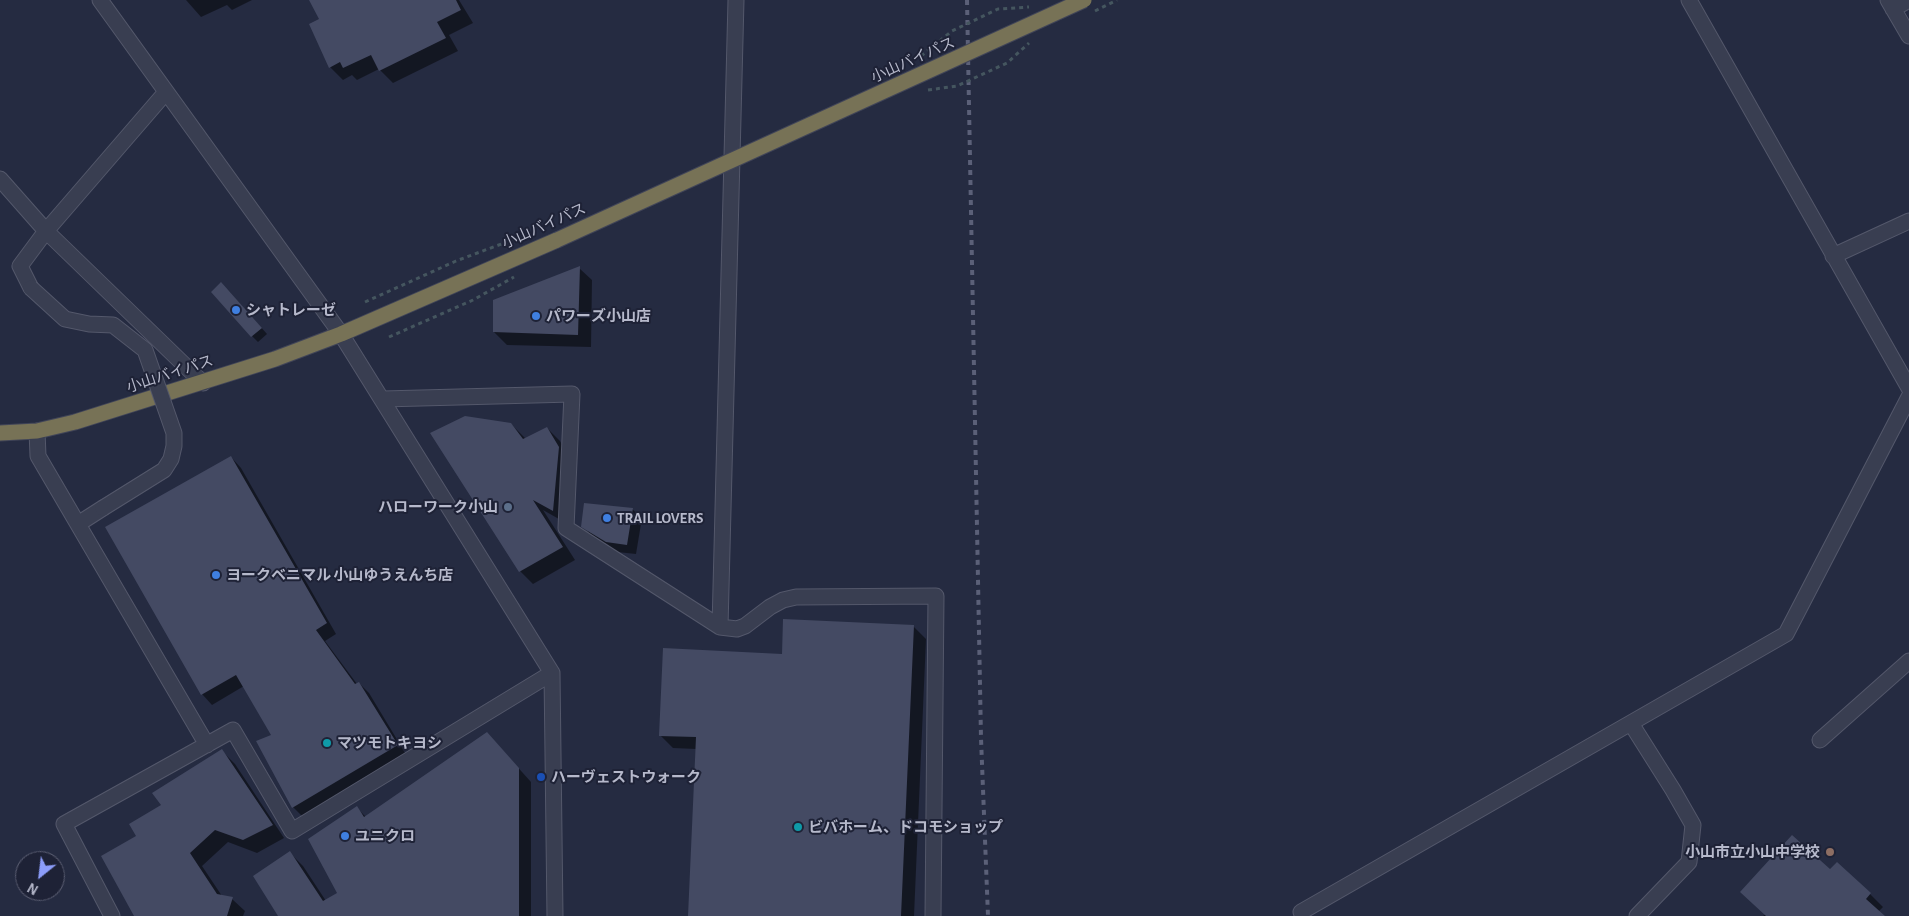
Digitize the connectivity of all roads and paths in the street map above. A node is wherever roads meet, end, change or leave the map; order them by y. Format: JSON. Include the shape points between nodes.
{"nodes":[{"id":1,"x":100,"y":0,"type":"edge"},
{"id":2,"x":736,"y":0,"type":"edge"},
{"id":3,"x":1084,"y":0,"type":"edge"},
{"id":4,"x":1689,"y":0,"type":"edge"},
{"id":5,"x":1909,"y":0,"type":"edge"},
{"id":6,"x":1891,"y":5,"type":"edge"},
{"id":7,"x":1909,"y":36,"type":"edge"},
{"id":8,"x":166,"y":92,"type":"junction"},
{"id":9,"x":0,"y":179,"type":"edge"},
{"id":10,"x":1909,"y":221,"type":"edge"},
{"id":11,"x":46,"y":231,"type":"junction"},
{"id":12,"x":535,"y":231,"type":"dead end"},
{"id":13,"x":1833,"y":256,"type":"junction"},
{"id":14,"x":521,"y":273,"type":"dead end"},
{"id":15,"x":365,"y":302,"type":"dead end"},
{"id":16,"x":341,"y":334,"type":"junction"},
{"id":17,"x":389,"y":337,"type":"dead end"},
{"id":18,"x":203,"y":383,"type":"junction"},
{"id":19,"x":1909,"y":388,"type":"edge"},
{"id":20,"x":1909,"y":397,"type":"edge"},
{"id":21,"x":383,"y":399,"type":"junction"},
{"id":22,"x":37,"y":431,"type":"junction"},
{"id":23,"x":0,"y":433,"type":"edge"},
{"id":24,"x":78,"y":524,"type":"junction"},
{"id":25,"x":720,"y":627,"type":"junction"},
{"id":26,"x":1909,"y":661,"type":"edge"},
{"id":27,"x":552,"y":673,"type":"junction"},
{"id":28,"x":1632,"y":725,"type":"junction"},
{"id":29,"x":1820,"y":740,"type":"dead end"},
{"id":30,"x":207,"y":745,"type":"junction"},
{"id":31,"x":1301,"y":912,"type":"dead end"},
{"id":32,"x":112,"y":916,"type":"edge"},
{"id":33,"x":555,"y":916,"type":"edge"},
{"id":34,"x":933,"y":916,"type":"edge"},
{"id":35,"x":1637,"y":916,"type":"edge"}],
"edges":[{"from":1,"to":8,"type":"street"},
{"from":2,"to":25,"type":"street"},
{"from":3,"to":16,"type":"highway","name":"小山バイパス","bridge":true,"via":[[557,240]]},
{"from":4,"to":13,"type":"street"},
{"from":5,"to":6,"type":"street"},
{"from":6,"to":7,"type":"street"},
{"from":8,"to":11,"type":"street"},
{"from":8,"to":16,"type":"street"},
{"from":9,"to":11,"type":"street"},
{"from":10,"to":13,"type":"street"},
{"from":11,"to":18,"type":"street"},
{"from":11,"to":24,"type":"street","bridge":true,"via":[[20,266],[31,288],[65,319],[113,325],[145,350],[174,432],[173,452],[164,470]]},
{"from":12,"to":15,"type":"path","via":[[456,261]]},
{"from":13,"to":19,"type":"street"},
{"from":14,"to":17,"type":"path","via":[[473,300]]},
{"from":16,"to":18,"type":"highway","name":"小山バイパス"},
{"from":16,"to":21,"type":"street"},
{"from":18,"to":22,"type":"highway","name":"小山バイパス"},
{"from":20,"to":28,"type":"street","via":[[1786,634]]},
{"from":21,"to":25,"type":"street","via":[[572,394],[566,528]]},
{"from":21,"to":27,"type":"street"},
{"from":22,"to":23,"type":"highway","name":"小山バイパス"},
{"from":22,"to":24,"type":"street","via":[[38,456]]},
{"from":24,"to":30,"type":"street"},
{"from":25,"to":34,"type":"street","via":[[737,629],[745,626],[770,607],[796,598],[936,596]]},
{"from":26,"to":29,"type":"street"},
{"from":27,"to":30,"type":"street","via":[[292,831],[233,730]]},
{"from":27,"to":33,"type":"street"},
{"from":28,"to":31,"type":"street"},
{"from":28,"to":35,"type":"street","via":[[1693,825],[1689,862]]},
{"from":30,"to":32,"type":"street","via":[[64,824]]}]}
